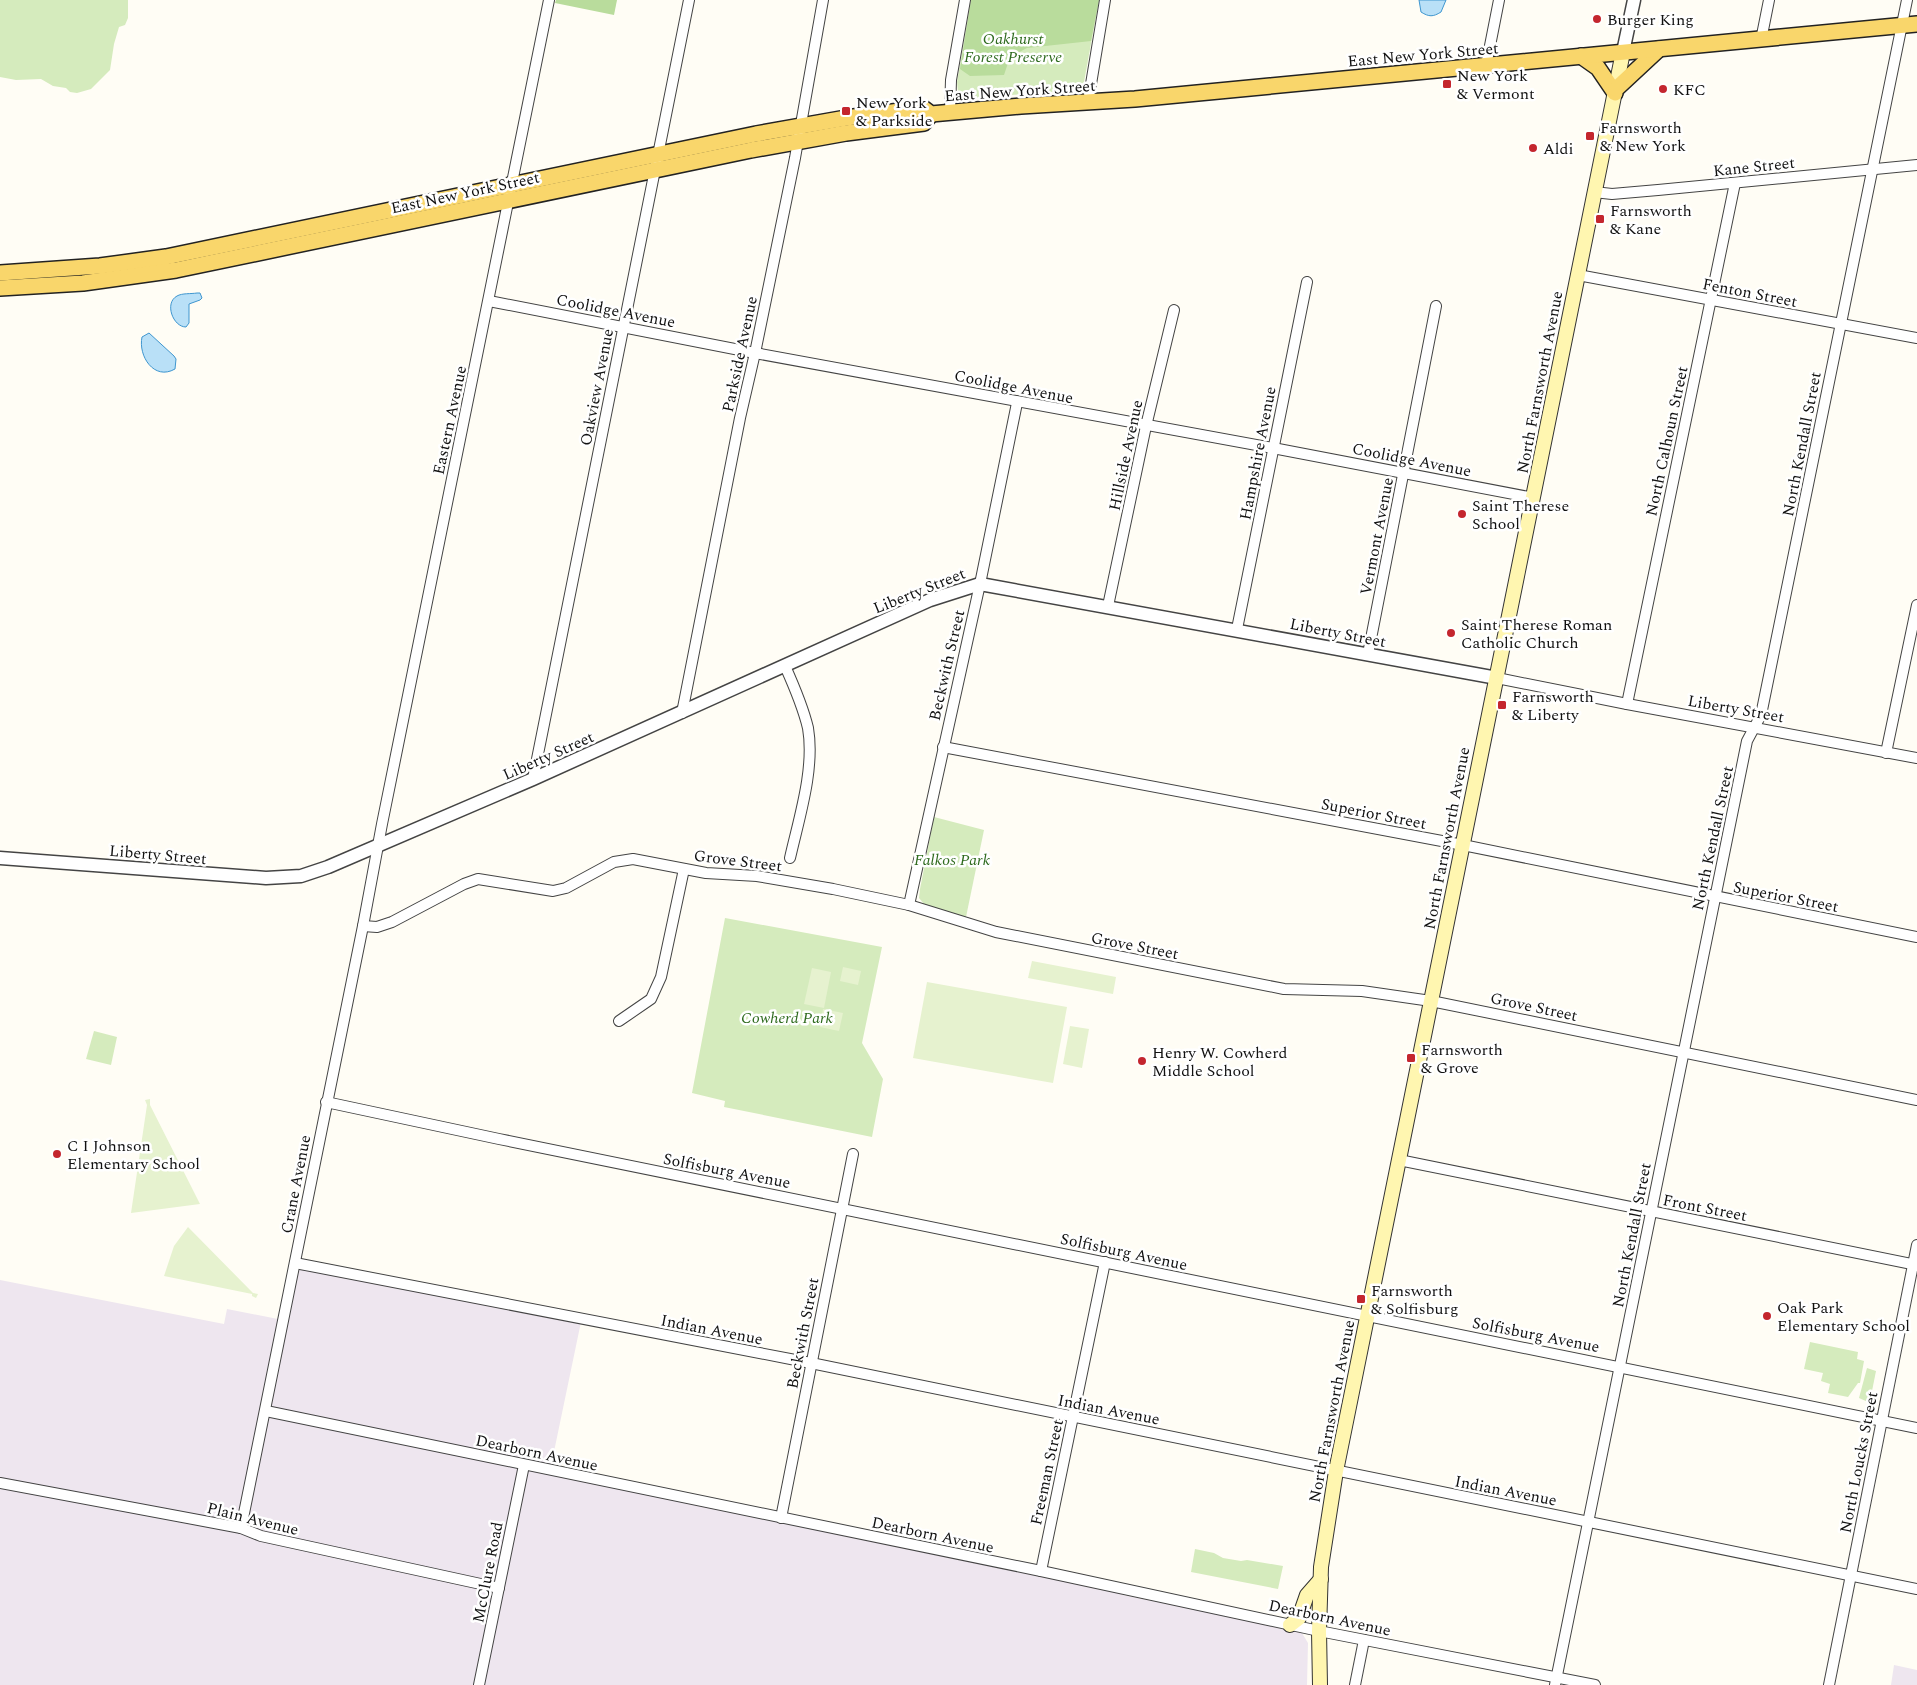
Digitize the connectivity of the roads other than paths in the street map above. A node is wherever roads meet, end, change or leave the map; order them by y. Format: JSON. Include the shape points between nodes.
{"nodes":[{"id":1,"x":549,"y":0,"type":"edge"},
{"id":2,"x":689,"y":0,"type":"edge"},
{"id":3,"x":823,"y":0,"type":"edge"},
{"id":4,"x":966,"y":0,"type":"edge"},
{"id":5,"x":1105,"y":0,"type":"edge"},
{"id":6,"x":1499,"y":0,"type":"edge"},
{"id":7,"x":1634,"y":0,"type":"edge"},
{"id":8,"x":1770,"y":0,"type":"edge"},
{"id":9,"x":1907,"y":0,"type":"edge"},
{"id":10,"x":1910,"y":25,"type":"edge"},
{"id":11,"x":1761,"y":40,"type":"junction"},
{"id":12,"x":1659,"y":48,"type":"junction"},
{"id":13,"x":1623,"y":52,"type":"junction"},
{"id":14,"x":1581,"y":56,"type":"junction"},
{"id":15,"x":1486,"y":66,"type":"junction"},
{"id":16,"x":1615,"y":91,"type":"junction"},
{"id":17,"x":1088,"y":102,"type":"junction"},
{"id":18,"x":950,"y":112,"type":"junction"},
{"id":19,"x":931,"y":114,"type":"junction"},
{"id":20,"x":801,"y":125,"type":"junction"},
{"id":21,"x":798,"y":141,"type":"junction"},
{"id":22,"x":658,"y":154,"type":"junction"},
{"id":23,"x":1917,"y":165,"type":"edge"},
{"id":24,"x":1874,"y":169,"type":"junction"},
{"id":25,"x":655,"y":171,"type":"junction"},
{"id":26,"x":1735,"y":183,"type":"junction"},
{"id":27,"x":512,"y":185,"type":"junction"},
{"id":28,"x":1594,"y":192,"type":"junction"},
{"id":29,"x":509,"y":201,"type":"junction"},
{"id":30,"x":0,"y":273,"type":"edge"},
{"id":31,"x":1578,"y":275,"type":"junction"},
{"id":32,"x":1307,"y":282,"type":"dead end"},
{"id":33,"x":0,"y":288,"type":"edge"},
{"id":34,"x":1711,"y":300,"type":"junction"},
{"id":35,"x":489,"y":301,"type":"junction"},
{"id":36,"x":1436,"y":306,"type":"dead end"},
{"id":37,"x":1174,"y":310,"type":"dead end"},
{"id":38,"x":1840,"y":324,"type":"junction"},
{"id":39,"x":623,"y":326,"type":"junction"},
{"id":40,"x":1917,"y":338,"type":"edge"},
{"id":41,"x":755,"y":354,"type":"junction"},
{"id":42,"x":1017,"y":402,"type":"junction"},
{"id":43,"x":1146,"y":426,"type":"junction"},
{"id":44,"x":1273,"y":448,"type":"junction"},
{"id":45,"x":1404,"y":473,"type":"junction"},
{"id":46,"x":1534,"y":498,"type":"junction"},
{"id":47,"x":980,"y":584,"type":"junction"},
{"id":48,"x":1917,"y":605,"type":"edge"},
{"id":49,"x":1108,"y":606,"type":"junction"},
{"id":50,"x":1237,"y":630,"type":"junction"},
{"id":51,"x":1368,"y":654,"type":"junction"},
{"id":52,"x":785,"y":666,"type":"junction"},
{"id":53,"x":1496,"y":678,"type":"junction"},
{"id":54,"x":1627,"y":704,"type":"junction"},
{"id":55,"x":682,"y":713,"type":"junction"},
{"id":56,"x":1754,"y":728,"type":"junction"},
{"id":57,"x":943,"y":746,"type":"junction"},
{"id":58,"x":1886,"y":753,"type":"junction"},
{"id":59,"x":1917,"y":758,"type":"edge"},
{"id":60,"x":533,"y":779,"type":"junction"},
{"id":61,"x":1463,"y":845,"type":"junction"},
{"id":62,"x":377,"y":846,"type":"junction"},
{"id":63,"x":0,"y":858,"type":"edge"},
{"id":64,"x":790,"y":858,"type":"dead end"},
{"id":65,"x":684,"y":869,"type":"junction"},
{"id":66,"x":1715,"y":897,"type":"junction"},
{"id":67,"x":909,"y":905,"type":"junction"},
{"id":68,"x":363,"y":926,"type":"junction"},
{"id":69,"x":1917,"y":937,"type":"edge"},
{"id":70,"x":1431,"y":1001,"type":"junction"},
{"id":71,"x":619,"y":1021,"type":"dead end"},
{"id":72,"x":1683,"y":1052,"type":"junction"},
{"id":73,"x":1917,"y":1100,"type":"edge"},
{"id":74,"x":326,"y":1102,"type":"junction"},
{"id":75,"x":853,"y":1154,"type":"dead end"},
{"id":76,"x":1399,"y":1160,"type":"junction"},
{"id":77,"x":842,"y":1208,"type":"junction"},
{"id":78,"x":1651,"y":1211,"type":"junction"},
{"id":79,"x":1917,"y":1245,"type":"edge"},
{"id":80,"x":1105,"y":1262,"type":"junction"},
{"id":81,"x":295,"y":1263,"type":"junction"},
{"id":82,"x":1915,"y":1264,"type":"edge"},
{"id":83,"x":1368,"y":1316,"type":"junction"},
{"id":84,"x":811,"y":1363,"type":"junction"},
{"id":85,"x":1620,"y":1366,"type":"junction"},
{"id":86,"x":266,"y":1411,"type":"junction"},
{"id":87,"x":1073,"y":1417,"type":"junction"},
{"id":88,"x":1882,"y":1420,"type":"junction"},
{"id":89,"x":1917,"y":1428,"type":"edge"},
{"id":90,"x":524,"y":1465,"type":"junction"},
{"id":91,"x":1336,"y":1471,"type":"junction"},
{"id":92,"x":0,"y":1483,"type":"edge"},
{"id":93,"x":781,"y":1518,"type":"junction"},
{"id":94,"x":1588,"y":1522,"type":"junction"},
{"id":95,"x":241,"y":1528,"type":"junction"},
{"id":96,"x":1041,"y":1571,"type":"junction"},
{"id":97,"x":1851,"y":1575,"type":"junction"},
{"id":98,"x":1320,"y":1579,"type":"junction"},
{"id":99,"x":499,"y":1588,"type":"junction"},
{"id":100,"x":1917,"y":1589,"type":"edge"},
{"id":101,"x":1290,"y":1625,"type":"junction"},
{"id":102,"x":1319,"y":1631,"type":"junction"},
{"id":103,"x":1364,"y":1640,"type":"junction"},
{"id":104,"x":1556,"y":1681,"type":"edge"},
{"id":105,"x":479,"y":1685,"type":"edge"},
{"id":106,"x":1320,"y":1685,"type":"edge"},
{"id":107,"x":1355,"y":1685,"type":"edge"},
{"id":108,"x":1595,"y":1685,"type":"edge"},
{"id":109,"x":1829,"y":1685,"type":"edge"}],
"edges":[{"from":1,"to":27,"type":"street","name":"Eastern Avenue"},
{"from":2,"to":22,"type":"street","name":"Oakview Avenue"},
{"from":3,"to":20,"type":"street","name":"Parkside Avenue"},
{"from":4,"to":18,"type":"street","via":[[951,80]]},
{"from":5,"to":17,"type":"street"},
{"from":6,"to":15,"type":"street"},
{"from":7,"to":13,"type":"street","name":"North Farnsworth Avenue"},
{"from":8,"to":11,"type":"street"},
{"from":9,"to":10,"type":"street","name":"North Kendall Street"},
{"from":10,"to":11,"type":"main road","name":"East New York Street"},
{"from":10,"to":24,"type":"street","name":"North Kendall Street"},
{"from":11,"to":12,"type":"main road","name":"East New York Street"},
{"from":12,"to":13,"type":"main road","name":"East New York Street"},
{"from":12,"to":16,"type":"main road"},
{"from":13,"to":14,"type":"main road","name":"East New York Street"},
{"from":13,"to":16,"type":"main road","name":"North Farnsworth Avenue"},
{"from":14,"to":15,"type":"main road","name":"East New York Street"},
{"from":14,"to":16,"type":"main road","via":[[1598,68]]},
{"from":15,"to":17,"type":"main road","name":"East New York Street"},
{"from":16,"to":28,"type":"main road","name":"North Farnsworth Avenue"},
{"from":17,"to":18,"type":"main road","name":"East New York Street"},
{"from":18,"to":19,"type":"main road","name":"East New York Street"},
{"from":19,"to":20,"type":"main road","name":"East New York Street","via":[[923,108]]},
{"from":19,"to":21,"type":"main road","name":"East New York Street","via":[[924,123]]},
{"from":20,"to":21,"type":"street","name":"Parkside Avenue"},
{"from":20,"to":22,"type":"main road","name":"East New York Street"},
{"from":21,"to":25,"type":"main road","name":"East New York Street"},
{"from":21,"to":41,"type":"street","name":"Parkside Avenue"},
{"from":22,"to":25,"type":"street","name":"Oakview Avenue"},
{"from":22,"to":27,"type":"main road","name":"East New York Street"},
{"from":23,"to":24,"type":"street","name":"Kane Street"},
{"from":24,"to":26,"type":"street","name":"Kane Street"},
{"from":24,"to":38,"type":"street","name":"North Kendall Street"},
{"from":25,"to":29,"type":"main road","name":"East New York Street"},
{"from":25,"to":39,"type":"street","name":"Oakview Avenue"},
{"from":26,"to":28,"type":"street","name":"Kane Street","via":[[1612,194]]},
{"from":26,"to":34,"type":"street","name":"North Calhoun Street"},
{"from":27,"to":29,"type":"street","name":"Eastern Avenue"},
{"from":27,"to":30,"type":"main road","name":"East New York Street","via":[[166,257],[100,266]]},
{"from":28,"to":31,"type":"main road","name":"North Farnsworth Avenue"},
{"from":29,"to":33,"type":"main road","name":"East New York Street","via":[[176,270],[93,282]]},
{"from":29,"to":35,"type":"street","name":"Eastern Avenue"},
{"from":31,"to":34,"type":"street","name":"Fenton Street"},
{"from":31,"to":46,"type":"main road","name":"North Farnsworth Avenue"},
{"from":32,"to":44,"type":"street","name":"Hampshire Avenue"},
{"from":34,"to":38,"type":"street","name":"Fenton Street"},
{"from":34,"to":54,"type":"street","name":"North Calhoun Street"},
{"from":35,"to":39,"type":"street","name":"Coolidge Avenue"},
{"from":35,"to":62,"type":"street","name":"Eastern Avenue"},
{"from":36,"to":45,"type":"street","name":"Vermont Avenue"},
{"from":37,"to":43,"type":"street","name":"Hillside Avenue"},
{"from":38,"to":40,"type":"street","name":"Fenton Street"},
{"from":38,"to":56,"type":"street","name":"North Kendall Street","via":[[1761,715]]},
{"from":39,"to":41,"type":"street","name":"Coolidge Avenue"},
{"from":39,"to":60,"type":"street","name":"Oakview Avenue"},
{"from":41,"to":42,"type":"street","name":"Coolidge Avenue"},
{"from":41,"to":55,"type":"street","name":"Parkside Avenue"},
{"from":42,"to":43,"type":"street","name":"Coolidge Avenue"},
{"from":42,"to":47,"type":"street","name":"Beckwith Street"},
{"from":43,"to":44,"type":"street","name":"Coolidge Avenue"},
{"from":43,"to":49,"type":"street","name":"Hillside Avenue"},
{"from":44,"to":45,"type":"street","name":"Coolidge Avenue"},
{"from":44,"to":50,"type":"street","name":"Hampshire Avenue"},
{"from":45,"to":46,"type":"street","name":"Coolidge Avenue"},
{"from":45,"to":51,"type":"street","name":"Vermont Avenue"},
{"from":46,"to":53,"type":"main road","name":"North Farnsworth Avenue"},
{"from":47,"to":49,"type":"street","name":"Liberty Street"},
{"from":47,"to":52,"type":"street","name":"Liberty Street","via":[[930,600]]},
{"from":47,"to":57,"type":"street","name":"Beckwith Street"},
{"from":48,"to":58,"type":"street"},
{"from":49,"to":50,"type":"street","name":"Liberty Street"},
{"from":50,"to":51,"type":"street","name":"Liberty Street"},
{"from":51,"to":53,"type":"street","name":"Liberty Street"},
{"from":52,"to":55,"type":"street","name":"Liberty Street"},
{"from":52,"to":64,"type":"street","via":[[800,703],[810,743],[807,778]]},
{"from":53,"to":54,"type":"street","name":"Liberty Street"},
{"from":53,"to":61,"type":"main road","name":"North Farnsworth Avenue"},
{"from":54,"to":56,"type":"street","name":"Liberty Street"},
{"from":55,"to":60,"type":"street","name":"Liberty Street"},
{"from":56,"to":58,"type":"street","name":"Liberty Street"},
{"from":56,"to":66,"type":"street","name":"North Kendall Street","via":[[1747,741]]},
{"from":57,"to":61,"type":"street","name":"Superior Street"},
{"from":57,"to":67,"type":"street","name":"Beckwith Street"},
{"from":58,"to":59,"type":"street","name":"Liberty Street"},
{"from":60,"to":62,"type":"street","name":"Liberty Street"},
{"from":61,"to":66,"type":"street","name":"Superior Street"},
{"from":61,"to":70,"type":"main road","name":"North Farnsworth Avenue"},
{"from":62,"to":63,"type":"street","name":"Liberty Street","via":[[315,872],[271,879]]},
{"from":62,"to":68,"type":"street","name":"Crane Avenue"},
{"from":65,"to":67,"type":"street","name":"Grove Street","via":[[757,876]]},
{"from":65,"to":68,"type":"street","name":"Grove Street","via":[[633,859],[614,862],[566,888],[553,891],[478,879],[392,922],[377,927]]},
{"from":65,"to":71,"type":"street","via":[[660,977],[651,999]]},
{"from":66,"to":69,"type":"street","name":"Superior Street"},
{"from":66,"to":72,"type":"street","name":"North Kendall Street"},
{"from":67,"to":70,"type":"street","name":"Grove Street","via":[[996,932],[1284,989],[1362,991]]},
{"from":68,"to":74,"type":"street","name":"Crane Avenue"},
{"from":70,"to":72,"type":"street","name":"Grove Street"},
{"from":70,"to":76,"type":"main road","name":"North Farnsworth Avenue"},
{"from":72,"to":73,"type":"street","name":"Grove Street"},
{"from":72,"to":78,"type":"street","name":"North Kendall Street"},
{"from":74,"to":77,"type":"street","name":"Solfisburg Avenue"},
{"from":74,"to":81,"type":"street","name":"Crane Avenue"},
{"from":75,"to":77,"type":"street","name":"Beckwith Street"},
{"from":76,"to":78,"type":"street","name":"Front Street"},
{"from":76,"to":83,"type":"main road","name":"North Farnsworth Avenue"},
{"from":77,"to":80,"type":"street","name":"Solfisburg Avenue"},
{"from":77,"to":84,"type":"street","name":"Beckwith Street"},
{"from":78,"to":82,"type":"street","name":"Front Street"},
{"from":78,"to":85,"type":"street","name":"North Kendall Street"},
{"from":79,"to":82,"type":"street","name":"North Loucks Street"},
{"from":80,"to":83,"type":"street","name":"Solfisburg Avenue"},
{"from":80,"to":87,"type":"street","name":"Freeman Street"},
{"from":81,"to":84,"type":"street","name":"Indian Avenue"},
{"from":81,"to":86,"type":"street","name":"Crane Avenue"},
{"from":82,"to":88,"type":"street","name":"North Loucks Street"},
{"from":83,"to":85,"type":"street","name":"Solfisburg Avenue"},
{"from":83,"to":91,"type":"main road","name":"North Farnsworth Avenue"},
{"from":84,"to":87,"type":"street","name":"Indian Avenue"},
{"from":84,"to":93,"type":"street","name":"Beckwith Street"},
{"from":85,"to":88,"type":"street","name":"Solfisburg Avenue"},
{"from":85,"to":94,"type":"street","name":"North Kendall Street"},
{"from":86,"to":90,"type":"street","name":"Dearborn Avenue"},
{"from":86,"to":95,"type":"street","name":"Crane Avenue"},
{"from":87,"to":91,"type":"street","name":"Indian Avenue"},
{"from":87,"to":96,"type":"street","name":"Freeman Street"},
{"from":88,"to":89,"type":"street","name":"Solfisburg Avenue"},
{"from":88,"to":97,"type":"street","name":"North Loucks Street"},
{"from":90,"to":93,"type":"street","name":"Dearborn Avenue"},
{"from":90,"to":99,"type":"street","name":"McClure Road"},
{"from":91,"to":94,"type":"street","name":"Indian Avenue"},
{"from":91,"to":98,"type":"main road","name":"North Farnsworth Avenue"},
{"from":92,"to":95,"type":"street","name":"Plain Avenue"},
{"from":93,"to":96,"type":"street","name":"Dearborn Avenue"},
{"from":94,"to":97,"type":"street","name":"Indian Avenue"},
{"from":94,"to":104,"type":"street","name":"North Kendall Street"},
{"from":95,"to":99,"type":"street","name":"Plain Avenue","via":[[261,1536]]},
{"from":96,"to":101,"type":"street","name":"Dearborn Avenue"},
{"from":97,"to":100,"type":"street","name":"Indian Avenue"},
{"from":97,"to":109,"type":"street","name":"North Loucks Street"},
{"from":98,"to":101,"type":"main road","via":[[1307,1595],[1299,1618]]},
{"from":98,"to":102,"type":"main road","name":"North Farnsworth Avenue"},
{"from":99,"to":105,"type":"street","name":"McClure Road"},
{"from":101,"to":102,"type":"street","name":"Dearborn Avenue"},
{"from":102,"to":103,"type":"street","name":"Dearborn Avenue"},
{"from":102,"to":106,"type":"main road","name":"North Farnsworth Avenue"},
{"from":103,"to":104,"type":"street","name":"Dearborn Avenue"},
{"from":103,"to":107,"type":"street"},
{"from":104,"to":108,"type":"street","name":"Dearborn Avenue"}]}
